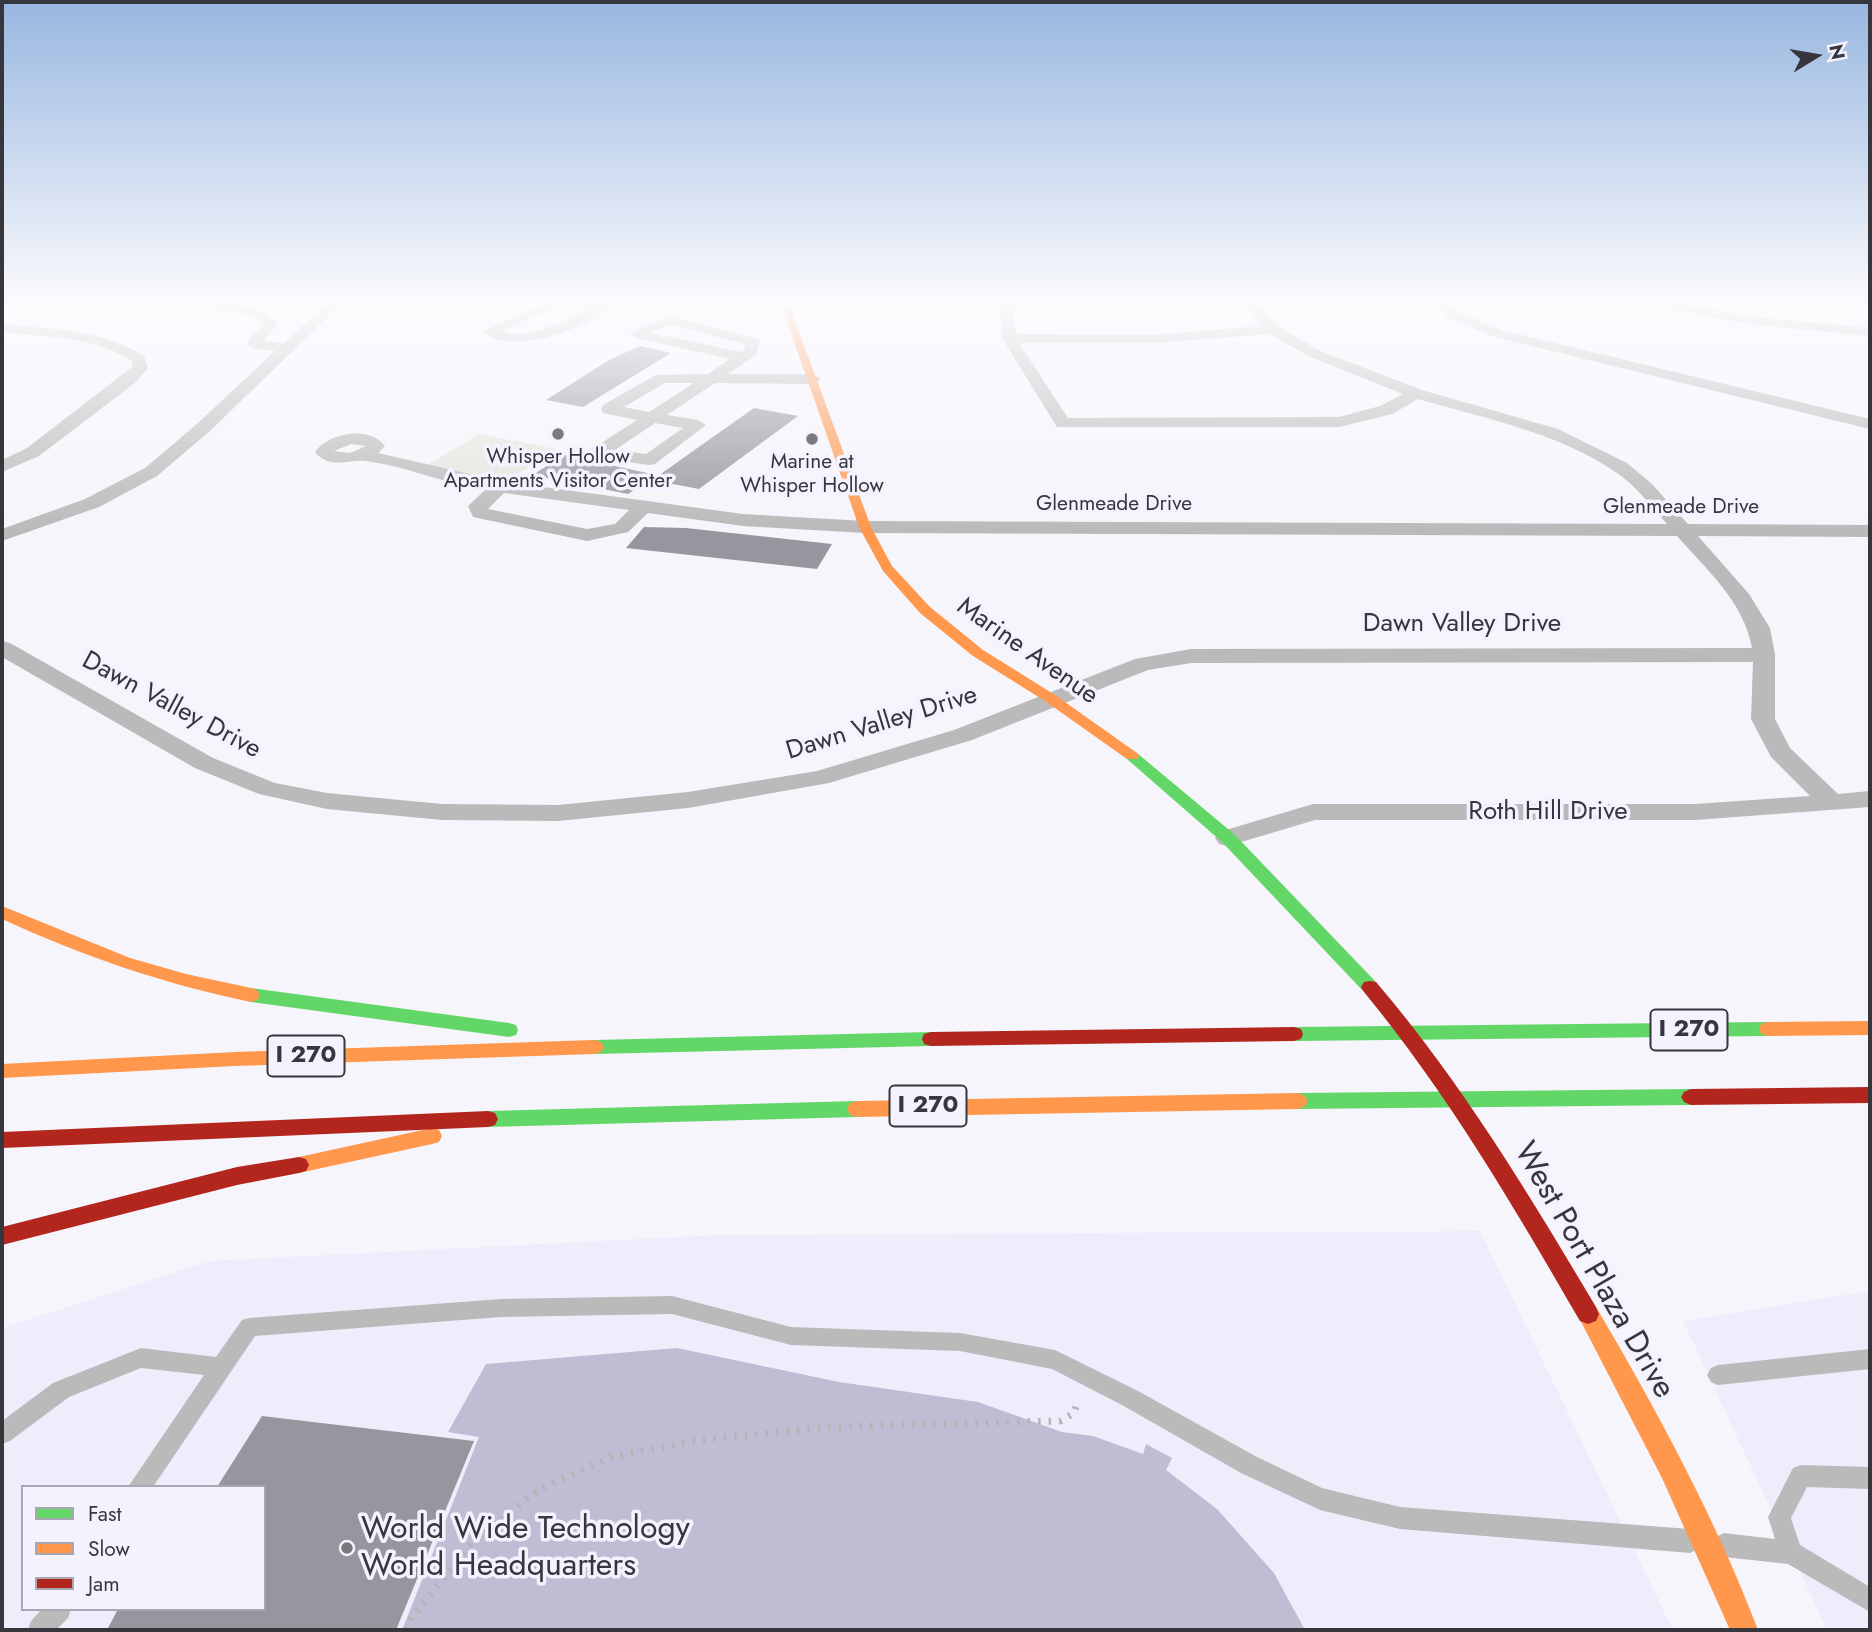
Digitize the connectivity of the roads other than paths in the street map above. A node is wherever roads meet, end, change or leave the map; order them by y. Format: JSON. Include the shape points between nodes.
{"nodes":[{"id":1,"x":131,"y":378,"type":"edge"},
{"id":2,"x":255,"y":378,"type":"edge"},
{"id":3,"x":662,"y":378,"type":"edge"},
{"id":4,"x":670,"y":378,"type":"edge"},
{"id":5,"x":1035,"y":378,"type":"edge"},
{"id":6,"x":1377,"y":378,"type":"edge"},
{"id":7,"x":1685,"y":378,"type":"edge"},
{"id":8,"x":709,"y":379,"type":"junction"},
{"id":9,"x":813,"y":379,"type":"joint"},
{"id":10,"x":1416,"y":393,"type":"junction"},
{"id":11,"x":652,"y":418,"type":"junction"},
{"id":12,"x":1869,"y":422,"type":"edge"},
{"id":13,"x":363,"y":455,"type":"dead end"},
{"id":14,"x":2,"y":467,"type":"edge"},
{"id":15,"x":500,"y":487,"type":"junction"},
{"id":16,"x":643,"y":507,"type":"junction"},
{"id":17,"x":865,"y":527,"type":"junction"},
{"id":18,"x":1681,"y":530,"type":"junction"},
{"id":19,"x":1870,"y":531,"type":"edge"},
{"id":20,"x":2,"y":535,"type":"edge"},
{"id":21,"x":2,"y":648,"type":"edge"},
{"id":22,"x":1765,"y":655,"type":"junction"},
{"id":23,"x":1050,"y":698,"type":"junction"},
{"id":24,"x":1870,"y":799,"type":"edge"},
{"id":25,"x":1833,"y":803,"type":"junction"},
{"id":26,"x":1228,"y":838,"type":"junction"},
{"id":27,"x":2,"y":912,"type":"edge"},
{"id":28,"x":1352,"y":966,"type":"joint"},
{"id":29,"x":1870,"y":1028,"type":"edge"},
{"id":30,"x":611,"y":1045,"type":"junction"},
{"id":31,"x":2,"y":1072,"type":"edge"},
{"id":32,"x":1870,"y":1095,"type":"edge"},
{"id":33,"x":519,"y":1116,"type":"junction"},
{"id":34,"x":2,"y":1140,"type":"edge"},
{"id":35,"x":2,"y":1237,"type":"edge"},
{"id":36,"x":1870,"y":1359,"type":"edge"},
{"id":37,"x":220,"y":1367,"type":"junction"},
{"id":38,"x":1718,"y":1375,"type":"dead end"},
{"id":39,"x":2,"y":1434,"type":"edge"},
{"id":40,"x":1870,"y":1478,"type":"edge"},
{"id":41,"x":140,"y":1485,"type":"edge"},
{"id":42,"x":1707,"y":1543,"type":"junction"},
{"id":43,"x":1791,"y":1553,"type":"junction"},
{"id":44,"x":1870,"y":1600,"type":"edge"},
{"id":45,"x":57,"y":1611,"type":"edge"},
{"id":46,"x":40,"y":1630,"type":"edge"},
{"id":47,"x":1744,"y":1630,"type":"edge"}],
"edges":[{"from":1,"to":14,"type":"street","via":[[33,452]]},
{"from":2,"to":20,"type":"street","via":[[151,472],[92,503]]},
{"from":3,"to":11,"type":"street","via":[[609,409]]},
{"from":4,"to":8,"type":"street"},
{"from":5,"to":10,"type":"street","via":[[1063,423],[1339,422],[1386,410]]},
{"from":6,"to":10,"type":"street"},
{"from":7,"to":12,"type":"street"},
{"from":8,"to":9,"type":"street"},
{"from":8,"to":11,"type":"street"},
{"from":9,"to":17,"type":"main road","name":"Marine Avenue"},
{"from":10,"to":18,"type":"street","via":[[1511,419],[1581,445],[1621,467]]},
{"from":11,"to":11,"type":"street","via":[[620,439],[598,453],[649,460],[698,425]]},
{"from":13,"to":15,"type":"street","name":"Glenmeade Drive"},
{"from":15,"to":16,"type":"street","name":"Glenmeade Drive"},
{"from":15,"to":16,"type":"street","via":[[477,506],[480,513],[587,535],[621,528]]},
{"from":16,"to":17,"type":"street","name":"Glenmeade Drive","via":[[743,520]]},
{"from":17,"to":18,"type":"street","name":"Glenmeade Drive"},
{"from":17,"to":23,"type":"main road","name":"Marine Avenue","via":[[887,568],[925,610],[978,653]]},
{"from":18,"to":19,"type":"street","name":"Glenmeade Drive"},
{"from":18,"to":22,"type":"street","via":[[1742,598],[1759,628]]},
{"from":21,"to":23,"type":"street","name":"Dawn Valley Drive","via":[[204,763],[268,789],[327,801],[442,812],[558,813],[688,800],[820,778],[963,735]]},
{"from":22,"to":23,"type":"street","name":"Dawn Valley Drive","via":[[1191,656],[1143,664]]},
{"from":22,"to":25,"type":"street","via":[[1763,719],[1780,752]]},
{"from":23,"to":26,"type":"main road","name":"Marine Avenue","via":[[1142,764]]},
{"from":24,"to":25,"type":"street","name":"Roth Hill Drive"},
{"from":25,"to":26,"type":"street","name":"Roth Hill Drive","via":[[1695,812],[1313,812]]},
{"from":26,"to":28,"type":"main road","name":"Marine Avenue"},
{"from":27,"to":30,"type":"main road","via":[[67,943],[187,983]]},
{"from":28,"to":42,"type":"main road","name":"West Port Plaza Drive","via":[[1411,1033],[1479,1129],[1621,1369]]},
{"from":29,"to":30,"type":"main road","number":"I 270"},
{"from":30,"to":31,"type":"main road","number":"I 270"},
{"from":32,"to":33,"type":"main road","number":"I 270"},
{"from":33,"to":34,"type":"main road","number":"I 270"},
{"from":33,"to":35,"type":"main road","via":[[331,1160],[212,1182]]},
{"from":36,"to":38,"type":"lane"},
{"from":37,"to":39,"type":"lane","via":[[141,1357],[61,1390]]},
{"from":37,"to":41,"type":"lane"},
{"from":37,"to":42,"type":"lane","via":[[249,1327],[501,1308],[671,1305],[791,1336],[961,1342],[1055,1360],[1320,1499],[1400,1518]]},
{"from":40,"to":43,"type":"lane","via":[[1801,1476],[1779,1517]]},
{"from":42,"to":43,"type":"lane"},
{"from":42,"to":47,"type":"main road","name":"West Port Plaza Drive"},
{"from":43,"to":44,"type":"lane"},
{"from":45,"to":46,"type":"lane"}]}
